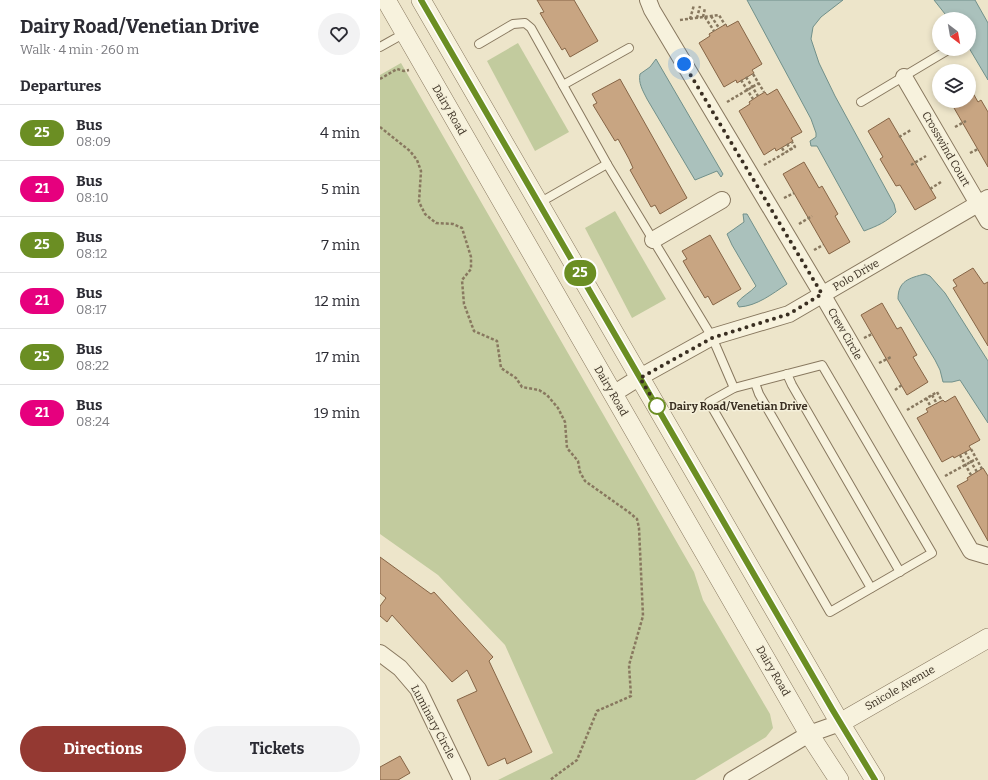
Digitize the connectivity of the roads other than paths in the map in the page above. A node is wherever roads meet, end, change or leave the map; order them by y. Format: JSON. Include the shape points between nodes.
{"nodes":[{"id":1,"x":386,"y":0,"type":"edge"},
{"id":2,"x":421,"y":0,"type":"edge"},
{"id":3,"x":648,"y":0,"type":"edge"},
{"id":4,"x":405,"y":33,"type":"junction"},
{"id":5,"x":479,"y":44,"type":"dead end"},
{"id":6,"x":380,"y":47,"type":"edge"},
{"id":7,"x":629,"y":48,"type":"dead end"},
{"id":8,"x":938,"y":56,"type":"edge"},
{"id":9,"x":904,"y":77,"type":"junction"},
{"id":10,"x":564,"y":85,"type":"junction"},
{"id":11,"x":861,"y":102,"type":"dead end"},
{"id":12,"x":607,"y":164,"type":"junction"},
{"id":13,"x":722,"y":200,"type":"dead end"},
{"id":14,"x":983,"y":201,"type":"edge"},
{"id":15,"x":539,"y":203,"type":"junction"},
{"id":16,"x":988,"y":221,"type":"edge"},
{"id":17,"x":653,"y":240,"type":"junction"},
{"id":18,"x":822,"y":294,"type":"junction"},
{"id":19,"x":712,"y":338,"type":"junction"},
{"id":20,"x":787,"y":374,"type":"junction"},
{"id":21,"x":640,"y":378,"type":"junction"},
{"id":22,"x":755,"y":383,"type":"junction"},
{"id":23,"x":734,"y":388,"type":"junction"},
{"id":24,"x":613,"y":394,"type":"junction"},
{"id":25,"x":988,"y":556,"type":"edge"},
{"id":26,"x":900,"y":572,"type":"junction"},
{"id":27,"x":871,"y":588,"type":"junction"},
{"id":28,"x":988,"y":638,"type":"edge"},
{"id":29,"x":380,"y":653,"type":"edge"},
{"id":30,"x":840,"y":723,"type":"junction"},
{"id":31,"x":809,"y":734,"type":"junction"},
{"id":32,"x":462,"y":780,"type":"edge"},
{"id":33,"x":732,"y":780,"type":"edge"},
{"id":34,"x":839,"y":780,"type":"edge"},
{"id":35,"x":875,"y":780,"type":"edge"}],
"edges":[{"from":1,"to":4,"type":"street","name":"Dairy Road"},
{"from":2,"to":15,"type":"street"},
{"from":3,"to":18,"type":"street","name":"Crew Circle"},
{"from":4,"to":6,"type":"lane"},
{"from":4,"to":24,"type":"street","name":"Dairy Road"},
{"from":5,"to":10,"type":"lane","via":[[513,24],[525,23],[531,28]]},
{"from":7,"to":10,"type":"lane"},
{"from":8,"to":9,"type":"lane"},
{"from":9,"to":11,"type":"lane"},
{"from":9,"to":14,"type":"street","name":"Crosswind Court"},
{"from":10,"to":12,"type":"lane"},
{"from":12,"to":15,"type":"lane"},
{"from":12,"to":17,"type":"lane"},
{"from":13,"to":17,"type":"street"},
{"from":14,"to":16,"type":"street","name":"Crosswind Court"},
{"from":14,"to":18,"type":"street","name":"Polo Drive"},
{"from":15,"to":21,"type":"street"},
{"from":17,"to":19,"type":"lane"},
{"from":18,"to":19,"type":"street","name":"Polo Drive","via":[[789,314]]},
{"from":18,"to":25,"type":"street","name":"Crew Circle","via":[[971,551]]},
{"from":19,"to":21,"type":"street","name":"Polo Drive"},
{"from":19,"to":23,"type":"lane"},
{"from":20,"to":22,"type":"lane"},
{"from":20,"to":26,"type":"lane"},
{"from":20,"to":26,"type":"lane","via":[[822,365],[932,553]]},
{"from":21,"to":24,"type":"street","name":"Polo Drive"},
{"from":21,"to":30,"type":"street"},
{"from":22,"to":23,"type":"lane"},
{"from":22,"to":27,"type":"lane"},
{"from":23,"to":27,"type":"lane","via":[[709,402],[830,612]]},
{"from":24,"to":31,"type":"street","name":"Dairy Road"},
{"from":26,"to":27,"type":"lane"},
{"from":28,"to":30,"type":"street","name":"Snicole Avenue"},
{"from":29,"to":32,"type":"street","name":"Luminary Circle","via":[[400,668],[418,689]]},
{"from":30,"to":31,"type":"street","name":"Snicole Avenue"},
{"from":30,"to":35,"type":"street"},
{"from":31,"to":33,"type":"street","name":"Snicole Avenue"},
{"from":31,"to":34,"type":"street","name":"Dairy Road"}]}
